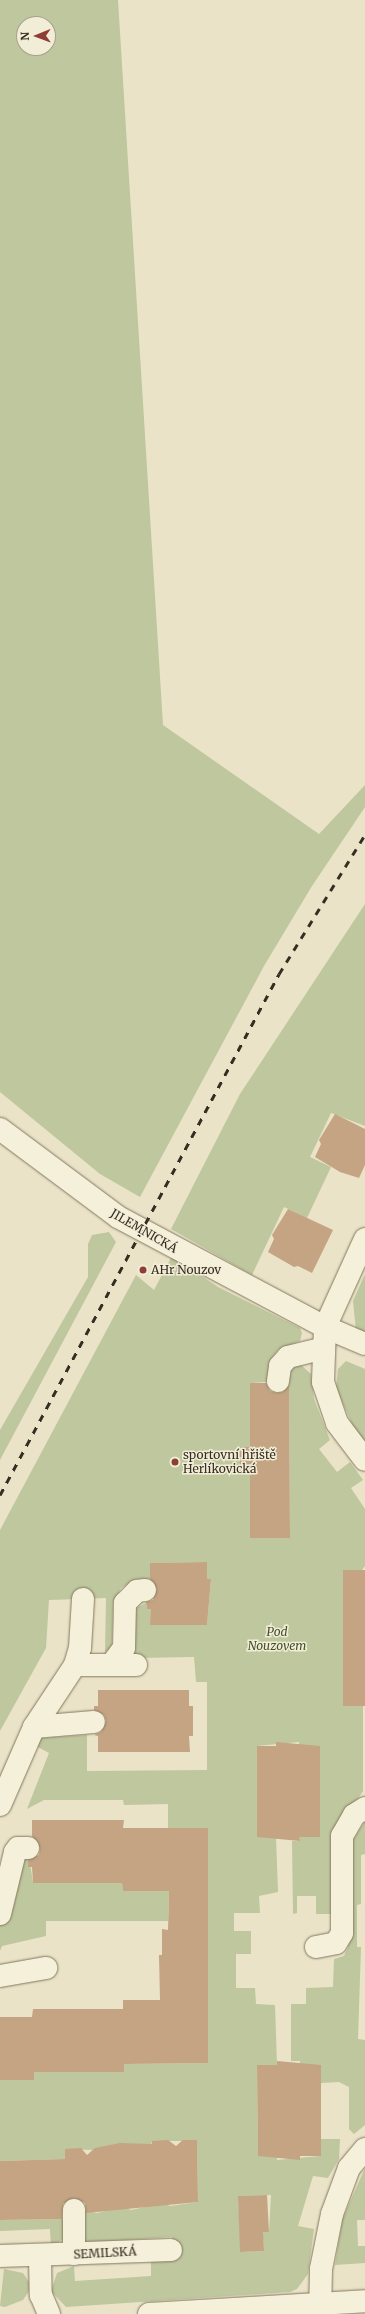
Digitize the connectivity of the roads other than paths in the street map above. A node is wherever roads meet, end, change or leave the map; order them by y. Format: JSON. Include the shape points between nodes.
{"nodes":[{"id":1,"x":0,"y":1129,"type":"edge"},
{"id":2,"x":364,"y":1244,"type":"edge"},
{"id":3,"x":324,"y":1338,"type":"junction"},
{"id":4,"x":365,"y":1344,"type":"edge"},
{"id":5,"x":278,"y":1381,"type":"dead end"},
{"id":6,"x":365,"y":1460,"type":"edge"},
{"id":7,"x":146,"y":1590,"type":"dead end"},
{"id":8,"x":83,"y":1599,"type":"dead end"},
{"id":9,"x":75,"y":1665,"type":"junction"},
{"id":10,"x":111,"y":1665,"type":"junction"},
{"id":11,"x":136,"y":1665,"type":"dead end"},
{"id":12,"x":94,"y":1722,"type":"dead end"},
{"id":13,"x":34,"y":1727,"type":"junction"},
{"id":14,"x":0,"y":1805,"type":"edge"},
{"id":15,"x":365,"y":1808,"type":"edge"},
{"id":16,"x":28,"y":1848,"type":"dead end"},
{"id":17,"x":0,"y":1914,"type":"edge"},
{"id":18,"x":316,"y":1947,"type":"dead end"},
{"id":19,"x":46,"y":1968,"type":"dead end"},
{"id":20,"x":0,"y":1976,"type":"edge"},
{"id":21,"x":365,"y":2149,"type":"edge"},
{"id":22,"x":74,"y":2210,"type":"dead end"},
{"id":23,"x":171,"y":2250,"type":"dead end"},
{"id":24,"x":74,"y":2254,"type":"junction"},
{"id":25,"x":0,"y":2256,"type":"edge"},
{"id":26,"x":40,"y":2256,"type":"junction"},
{"id":27,"x":365,"y":2302,"type":"edge"},
{"id":28,"x":321,"y":2309,"type":"edge"},
{"id":29,"x":49,"y":2314,"type":"edge"},
{"id":30,"x":149,"y":2314,"type":"edge"}],
"edges":[{"from":1,"to":3,"type":"street","name":"JILEMNICKÁ","via":[[118,1217]]},
{"from":2,"to":3,"type":"street"},
{"from":3,"to":4,"type":"street","name":"JILEMNICKÁ"},
{"from":3,"to":5,"type":"street","via":[[288,1357],[280,1366]]},
{"from":3,"to":6,"type":"street","via":[[323,1382],[337,1423]]},
{"from":7,"to":10,"type":"street","via":[[137,1591],[125,1603],[124,1648]]},
{"from":8,"to":9,"type":"street","via":[[80,1648]]},
{"from":9,"to":10,"type":"street"},
{"from":9,"to":13,"type":"street"},
{"from":10,"to":11,"type":"street"},
{"from":12,"to":13,"type":"street"},
{"from":13,"to":14,"type":"street"},
{"from":15,"to":18,"type":"street","via":[[354,1815],[342,1836],[342,1933],[336,1943]]},
{"from":16,"to":17,"type":"street","via":[[18,1848],[15,1852]]},
{"from":19,"to":20,"type":"street"},
{"from":21,"to":28,"type":"street","via":[[349,2168],[332,2214],[320,2269]]},
{"from":22,"to":24,"type":"street"},
{"from":23,"to":24,"type":"street","name":"SEMILSKÁ"},
{"from":24,"to":26,"type":"street","name":"SEMILSKÁ"},
{"from":25,"to":26,"type":"street","name":"SEMILSKÁ"},
{"from":26,"to":29,"type":"street","via":[[41,2295]]},
{"from":27,"to":28,"type":"street"},
{"from":28,"to":30,"type":"street"}]}
